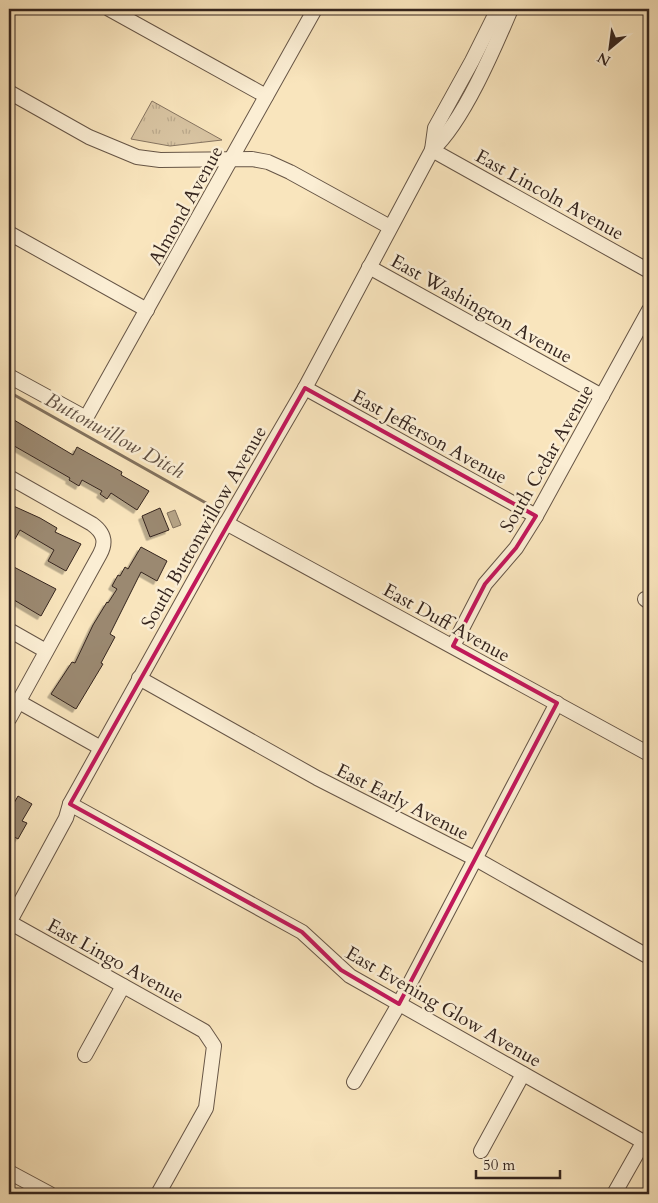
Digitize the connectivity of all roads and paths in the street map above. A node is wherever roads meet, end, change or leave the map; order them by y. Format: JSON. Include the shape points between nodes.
{"nodes":[{"id":1,"x":110,"y":9,"type":"edge"},
{"id":2,"x":315,"y":9,"type":"edge"},
{"id":3,"x":498,"y":9,"type":"edge"},
{"id":4,"x":511,"y":9,"type":"edge"},
{"id":5,"x":9,"y":92,"type":"edge"},
{"id":6,"x":266,"y":96,"type":"junction"},
{"id":7,"x":432,"y":150,"type":"junction"},
{"id":8,"x":232,"y":159,"type":"junction"},
{"id":9,"x":390,"y":227,"type":"junction"},
{"id":10,"x":9,"y":233,"type":"edge"},
{"id":11,"x":369,"y":267,"type":"junction"},
{"id":12,"x":649,"y":270,"type":"edge"},
{"id":13,"x":147,"y":310,"type":"junction"},
{"id":14,"x":649,"y":310,"type":"edge"},
{"id":15,"x":9,"y":376,"type":"edge"},
{"id":16,"x":305,"y":388,"type":"junction"},
{"id":17,"x":602,"y":396,"type":"junction"},
{"id":18,"x":9,"y":477,"type":"edge"},
{"id":19,"x":536,"y":516,"type":"junction"},
{"id":20,"x":226,"y":523,"type":"junction"},
{"id":21,"x":9,"y":630,"type":"edge"},
{"id":22,"x":453,"y":646,"type":"junction"},
{"id":23,"x":46,"y":651,"type":"junction"},
{"id":24,"x":139,"y":678,"type":"junction"},
{"id":25,"x":19,"y":702,"type":"junction"},
{"id":26,"x":557,"y":703,"type":"junction"},
{"id":27,"x":9,"y":719,"type":"edge"},
{"id":28,"x":101,"y":748,"type":"junction"},
{"id":29,"x":649,"y":754,"type":"edge"},
{"id":30,"x":70,"y":804,"type":"junction"},
{"id":31,"x":474,"y":858,"type":"junction"},
{"id":32,"x":9,"y":922,"type":"edge"},
{"id":33,"x":649,"y":957,"type":"edge"},
{"id":34,"x":123,"y":986,"type":"junction"},
{"id":35,"x":399,"y":1004,"type":"junction"},
{"id":36,"x":85,"y":1055,"type":"dead end"},
{"id":37,"x":523,"y":1074,"type":"junction"},
{"id":38,"x":354,"y":1082,"type":"dead end"},
{"id":39,"x":646,"y":1143,"type":"edge"},
{"id":40,"x":481,"y":1151,"type":"dead end"},
{"id":41,"x":9,"y":1172,"type":"edge"},
{"id":42,"x":50,"y":1194,"type":"edge"},
{"id":43,"x":158,"y":1194,"type":"edge"},
{"id":44,"x":614,"y":1194,"type":"edge"}],
"edges":[{"from":1,"to":6,"type":"street"},
{"from":2,"to":6,"type":"street","name":"Almond Avenue"},
{"from":3,"to":7,"type":"street","name":"South Buttonwillow Avenue","via":[[435,128]]},
{"from":4,"to":7,"type":"street","name":"South Buttonwillow Avenue","via":[[446,138]]},
{"from":5,"to":8,"type":"street","name":"East Washington Avenue","via":[[88,137],[137,157],[160,160]]},
{"from":6,"to":8,"type":"street","name":"Almond Avenue"},
{"from":7,"to":9,"type":"street","name":"South Buttonwillow Avenue"},
{"from":7,"to":12,"type":"street","name":"East Lincoln Avenue"},
{"from":8,"to":9,"type":"street","name":"East Washington Avenue","via":[[252,159],[276,166]]},
{"from":8,"to":13,"type":"street","name":"Almond Avenue"},
{"from":9,"to":11,"type":"street","name":"South Buttonwillow Avenue"},
{"from":10,"to":13,"type":"street"},
{"from":11,"to":16,"type":"street","name":"South Buttonwillow Avenue"},
{"from":11,"to":17,"type":"street","name":"East Washington Avenue"},
{"from":13,"to":15,"type":"street","name":"Almond Avenue","via":[[86,418]]},
{"from":14,"to":17,"type":"street","name":"South Cedar Avenue"},
{"from":16,"to":19,"type":"street","name":"East Jefferson Avenue"},
{"from":16,"to":20,"type":"street","name":"South Buttonwillow Avenue"},
{"from":17,"to":19,"type":"street","name":"South Cedar Avenue"},
{"from":18,"to":23,"type":"street","via":[[92,524],[104,540],[100,554]]},
{"from":19,"to":22,"type":"street","name":"South Cedar Avenue","via":[[516,548],[485,584]]},
{"from":20,"to":22,"type":"street","name":"East Duff Avenue"},
{"from":20,"to":24,"type":"street","name":"South Buttonwillow Avenue"},
{"from":21,"to":23,"type":"street"},
{"from":22,"to":26,"type":"street","name":"East Duff Avenue"},
{"from":23,"to":25,"type":"street"},
{"from":24,"to":28,"type":"street","name":"South Buttonwillow Avenue"},
{"from":24,"to":31,"type":"street","name":"East Early Avenue","via":[[317,778]]},
{"from":25,"to":27,"type":"street"},
{"from":25,"to":28,"type":"street"},
{"from":26,"to":29,"type":"street","name":"East Duff Avenue"},
{"from":26,"to":31,"type":"street"},
{"from":28,"to":30,"type":"street","name":"South Buttonwillow Avenue"},
{"from":30,"to":32,"type":"street","name":"South Buttonwillow Avenue","via":[[66,818]]},
{"from":30,"to":35,"type":"street","name":"East Evening Glow Avenue","via":[[302,932],[341,970]]},
{"from":31,"to":33,"type":"street","name":"East Early Avenue"},
{"from":31,"to":35,"type":"street"},
{"from":32,"to":34,"type":"street","name":"East Lingo Avenue"},
{"from":34,"to":36,"type":"street"},
{"from":34,"to":43,"type":"street","name":"East Lingo Avenue","via":[[204,1031],[214,1046],[206,1108]]},
{"from":35,"to":37,"type":"street","name":"East Evening Glow Avenue"},
{"from":35,"to":38,"type":"street"},
{"from":37,"to":39,"type":"street","name":"East Evening Glow Avenue"},
{"from":37,"to":40,"type":"street"},
{"from":39,"to":44,"type":"street"},
{"from":41,"to":42,"type":"street"}]}
